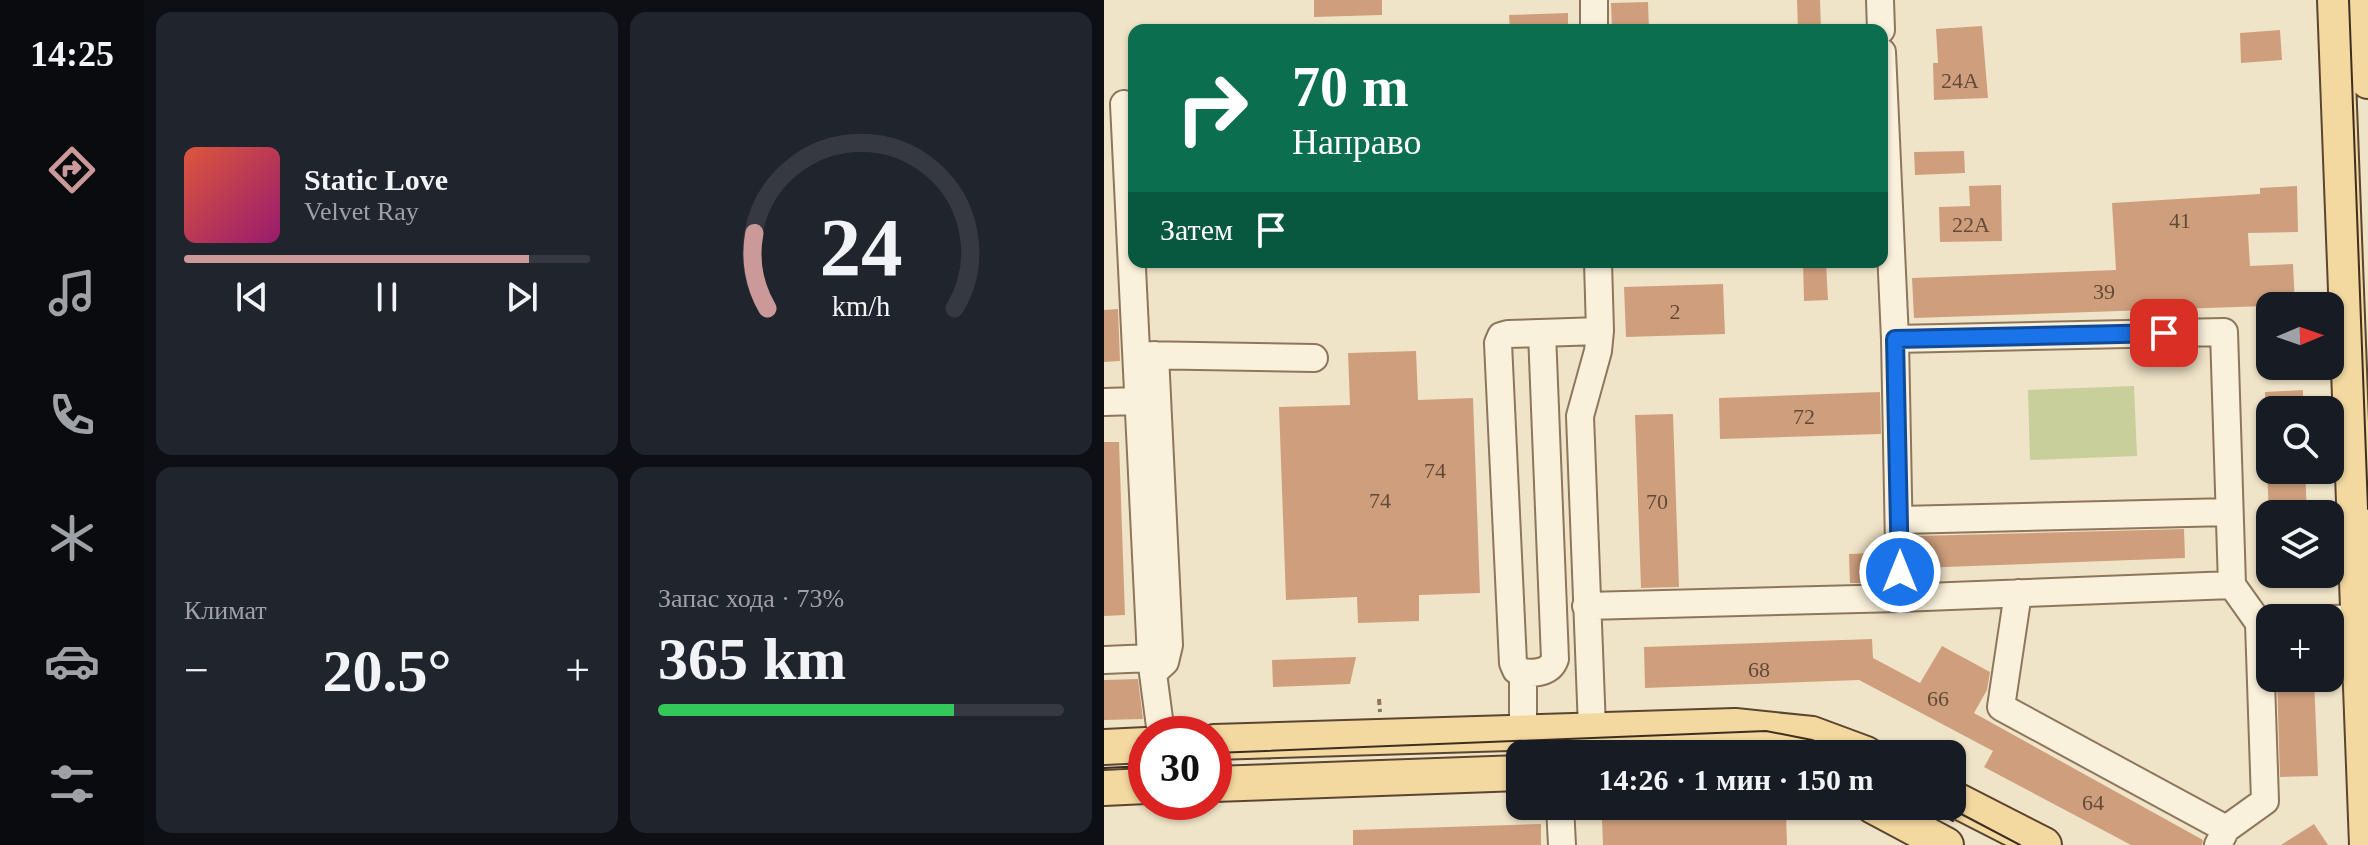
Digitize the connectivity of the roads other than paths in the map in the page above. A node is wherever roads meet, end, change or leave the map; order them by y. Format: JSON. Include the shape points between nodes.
{"nodes":[{"id":1,"x":1594,"y":0,"type":"edge"},
{"id":2,"x":1880,"y":0,"type":"edge"},
{"id":3,"x":2335,"y":0,"type":"edge"},
{"id":4,"x":2365,"y":0,"type":"edge"},
{"id":5,"x":1594,"y":24,"type":"edge"},
{"id":6,"x":1881,"y":24,"type":"edge"},
{"id":7,"x":2368,"y":81,"type":"edge"},
{"id":8,"x":1121,"y":104,"type":"edge"},
{"id":9,"x":1128,"y":177,"type":"edge"},
{"id":10,"x":1888,"y":184,"type":"edge"},
{"id":11,"x":1137,"y":268,"type":"edge"},
{"id":12,"x":1598,"y":268,"type":"edge"},
{"id":13,"x":1600,"y":331,"type":"junction"},
{"id":14,"x":1542,"y":333,"type":"junction"},
{"id":15,"x":1895,"y":339,"type":"junction"},
{"id":16,"x":1145,"y":355,"type":"junction"},
{"id":17,"x":1314,"y":358,"type":"dead end"},
{"id":18,"x":1137,"y":401,"type":"junction"},
{"id":19,"x":1104,"y":402,"type":"edge"},
{"id":20,"x":1152,"y":500,"type":"junction"},
{"id":21,"x":2229,"y":512,"type":"junction"},
{"id":22,"x":1900,"y":520,"type":"junction"},
{"id":23,"x":2232,"y":585,"type":"junction"},
{"id":24,"x":2018,"y":593,"type":"junction"},
{"id":25,"x":1900,"y":598,"type":"junction"},
{"id":26,"x":1586,"y":606,"type":"junction"},
{"id":27,"x":2256,"y":613,"type":"edge"},
{"id":28,"x":2352,"y":618,"type":"edge"},
{"id":29,"x":1104,"y":660,"type":"edge"},
{"id":30,"x":1152,"y":665,"type":"junction"},
{"id":31,"x":1523,"y":672,"type":"junction"},
{"id":32,"x":2264,"y":692,"type":"edge"},
{"id":33,"x":1159,"y":716,"type":"edge"},
{"id":34,"x":1523,"y":732,"type":"junction"},
{"id":35,"x":1578,"y":740,"type":"edge"},
{"id":36,"x":1592,"y":740,"type":"edge"},
{"id":37,"x":1610,"y":740,"type":"edge"},
{"id":38,"x":1828,"y":740,"type":"edge"},
{"id":39,"x":1232,"y":741,"type":"edge"},
{"id":40,"x":1128,"y":746,"type":"edge"},
{"id":41,"x":1104,"y":747,"type":"edge"},
{"id":42,"x":1506,"y":774,"type":"edge"},
{"id":43,"x":1232,"y":783,"type":"edge"},
{"id":44,"x":1128,"y":787,"type":"edge"},
{"id":45,"x":1104,"y":788,"type":"edge"},
{"id":46,"x":1966,"y":805,"type":"edge"},
{"id":47,"x":1561,"y":820,"type":"edge"},
{"id":48,"x":1899,"y":820,"type":"edge"},
{"id":49,"x":2222,"y":837,"type":"edge"},
{"id":50,"x":1562,"y":845,"type":"edge"},
{"id":51,"x":1946,"y":845,"type":"edge"},
{"id":52,"x":2044,"y":845,"type":"edge"},
{"id":53,"x":2367,"y":845,"type":"edge"}],
"edges":[{"from":1,"to":5,"type":"street"},
{"from":2,"to":6,"type":"street"},
{"from":3,"to":28,"type":"main road"},
{"from":4,"to":7,"type":"main road"},
{"from":8,"to":9,"type":"street"},
{"from":10,"to":15,"type":"street"},
{"from":11,"to":16,"type":"street"},
{"from":12,"to":13,"type":"street"},
{"from":13,"to":14,"type":"street"},
{"from":13,"to":26,"type":"street","via":[[1580,416]]},
{"from":14,"to":31,"type":"street","via":[[1555,659],[1547,671]]},
{"from":14,"to":31,"type":"street","via":[[1508,334],[1498,343],[1513,663]]},
{"from":15,"to":21,"type":"street","via":[[2224,332]]},
{"from":15,"to":22,"type":"street"},
{"from":16,"to":17,"type":"street"},
{"from":16,"to":18,"type":"street"},
{"from":16,"to":20,"type":"street"},
{"from":18,"to":19,"type":"street"},
{"from":18,"to":20,"type":"street"},
{"from":20,"to":30,"type":"street"},
{"from":21,"to":22,"type":"street"},
{"from":21,"to":23,"type":"street"},
{"from":22,"to":25,"type":"street"},
{"from":23,"to":24,"type":"street"},
{"from":23,"to":27,"type":"street"},
{"from":24,"to":25,"type":"street"},
{"from":24,"to":49,"type":"street","via":[[2001,707]]},
{"from":25,"to":26,"type":"street"},
{"from":26,"to":36,"type":"street"},
{"from":28,"to":53,"type":"main road"},
{"from":29,"to":30,"type":"street"},
{"from":30,"to":33,"type":"street"},
{"from":31,"to":34,"type":"street"},
{"from":32,"to":49,"type":"street","via":[[2265,801]]},
{"from":34,"to":35,"type":"main road"},
{"from":34,"to":39,"type":"main road"},
{"from":37,"to":38,"type":"main road","via":[[1735,726]]},
{"from":40,"to":41,"type":"main road"},
{"from":42,"to":43,"type":"main road"},
{"from":44,"to":45,"type":"main road"},
{"from":46,"to":52,"type":"main road"},
{"from":47,"to":50,"type":"street"},
{"from":48,"to":51,"type":"main road"}]}
